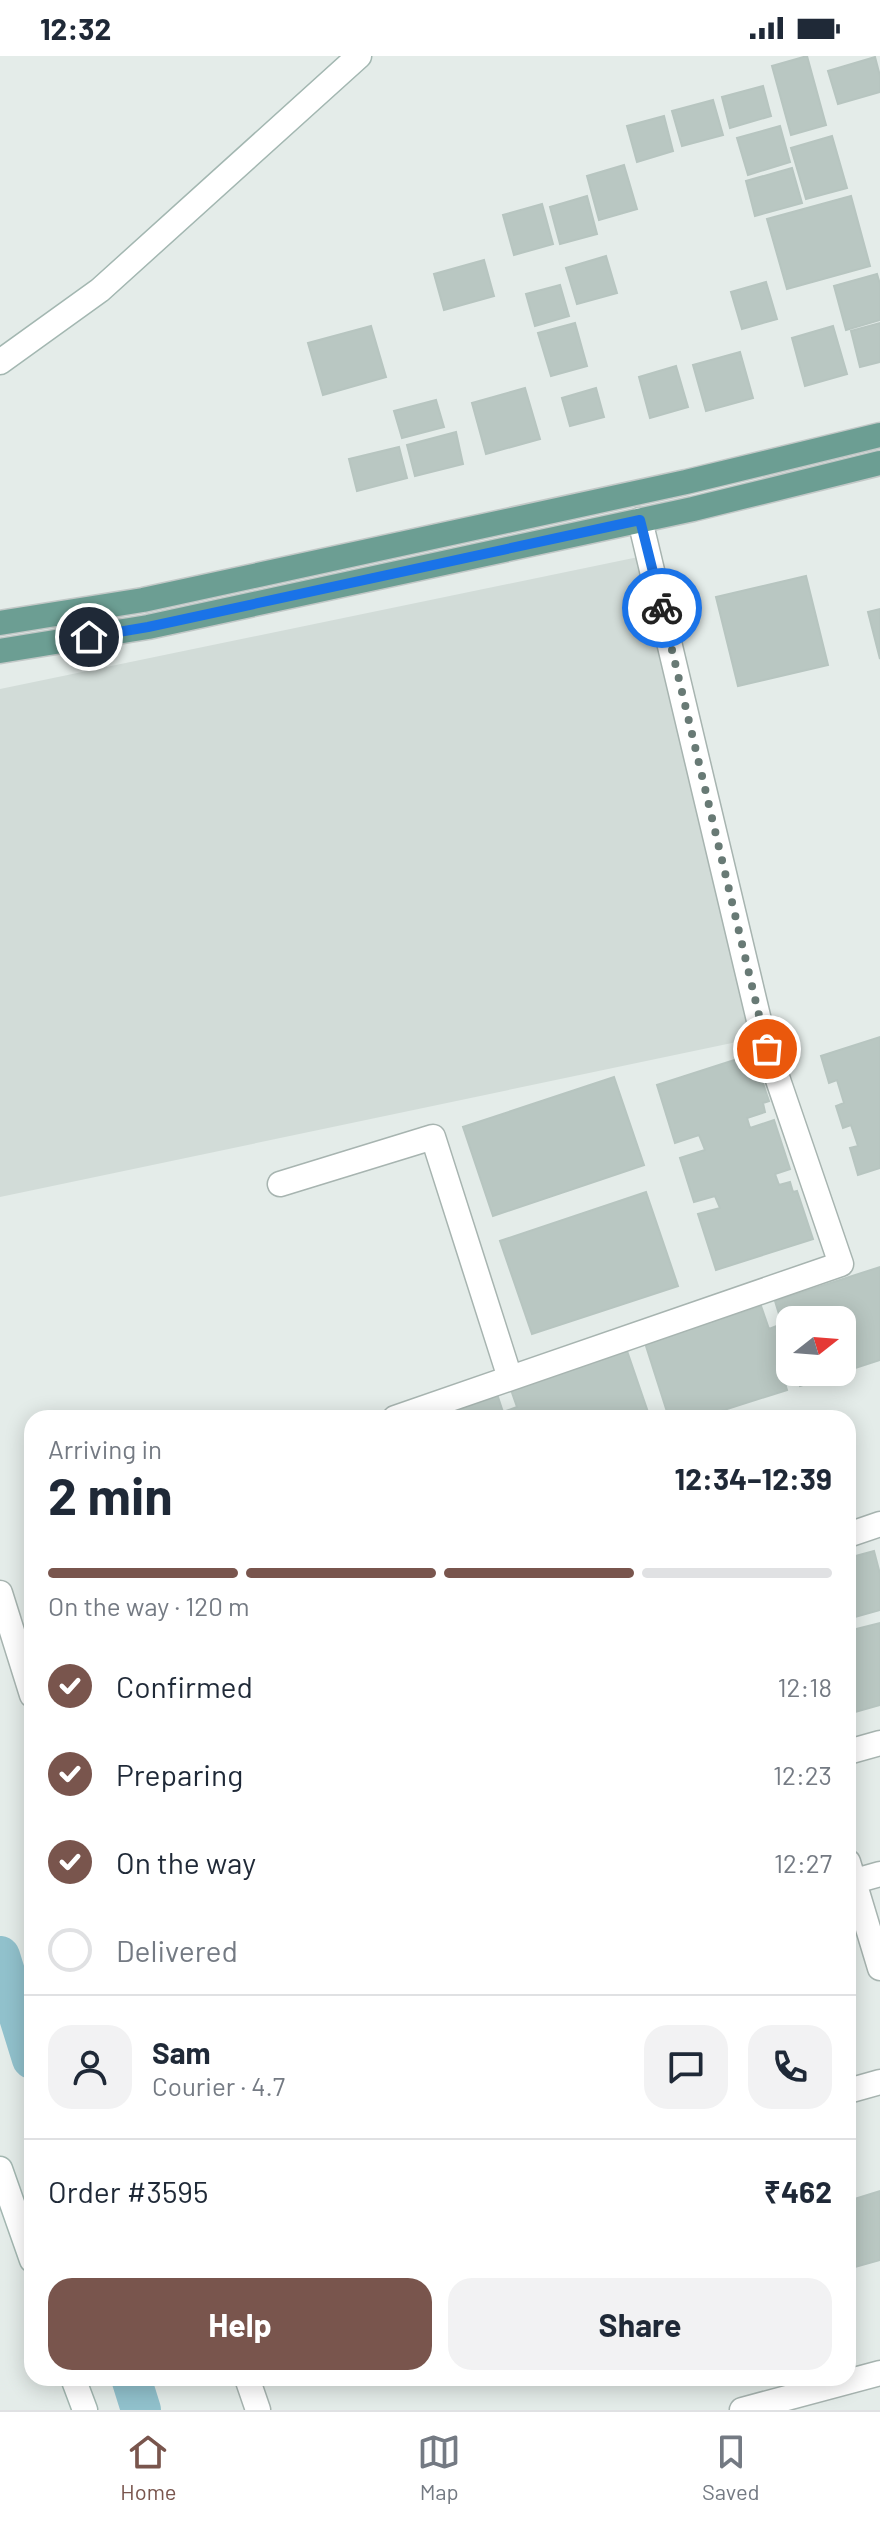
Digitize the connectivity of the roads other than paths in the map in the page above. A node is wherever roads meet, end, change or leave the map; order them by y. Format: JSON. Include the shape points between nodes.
{"nodes":[{"id":1,"x":359,"y":56,"type":"edge"},
{"id":2,"x":0,"y":362,"type":"edge"},
{"id":3,"x":880,"y":435,"type":"edge"},
{"id":4,"x":880,"y":463,"type":"edge"},
{"id":5,"x":640,"y":520,"type":"junction"},
{"id":6,"x":0,"y":623,"type":"edge"},
{"id":7,"x":0,"y":651,"type":"edge"},
{"id":8,"x":280,"y":1184,"type":"dead end"},
{"id":9,"x":510,"y":1378,"type":"junction"},
{"id":10,"x":418,"y":1410,"type":"edge"},
{"id":11,"x":880,"y":1524,"type":"edge"},
{"id":12,"x":856,"y":1532,"type":"edge"},
{"id":13,"x":0,"y":1593,"type":"edge"},
{"id":14,"x":24,"y":1670,"type":"edge"},
{"id":15,"x":880,"y":1743,"type":"edge"},
{"id":16,"x":856,"y":1750,"type":"edge"},
{"id":17,"x":880,"y":1874,"type":"edge"},
{"id":18,"x":856,"y":1875,"type":"edge"},
{"id":19,"x":856,"y":1894,"type":"edge"},
{"id":20,"x":880,"y":1968,"type":"edge"},
{"id":21,"x":880,"y":2082,"type":"edge"},
{"id":22,"x":856,"y":2089,"type":"edge"},
{"id":23,"x":0,"y":2169,"type":"edge"},
{"id":24,"x":24,"y":2237,"type":"edge"},
{"id":25,"x":880,"y":2373,"type":"edge"},
{"id":26,"x":856,"y":2379,"type":"edge"},
{"id":27,"x":76,"y":2386,"type":"edge"},
{"id":28,"x":250,"y":2386,"type":"edge"},
{"id":29,"x":832,"y":2386,"type":"edge"},
{"id":30,"x":85,"y":2410,"type":"edge"},
{"id":31,"x":258,"y":2410,"type":"edge"},
{"id":32,"x":742,"y":2410,"type":"edge"}],
"edges":[{"from":1,"to":2,"type":"street","via":[[100,290]]},
{"from":3,"to":6,"type":"main road","via":[[143,600]]},
{"from":4,"to":5,"type":"main road"},
{"from":5,"to":7,"type":"main road","via":[[148,627]]},
{"from":5,"to":9,"type":"street","via":[[762,1033],[841,1264]]},
{"from":8,"to":9,"type":"street","via":[[433,1137]]},
{"from":9,"to":10,"type":"street"},
{"from":11,"to":12,"type":"street"},
{"from":13,"to":14,"type":"street"},
{"from":15,"to":16,"type":"street"},
{"from":17,"to":18,"type":"street"},
{"from":19,"to":20,"type":"street"},
{"from":21,"to":22,"type":"street"},
{"from":23,"to":24,"type":"street"},
{"from":25,"to":26,"type":"street"},
{"from":27,"to":30,"type":"street"},
{"from":28,"to":31,"type":"street"},
{"from":29,"to":32,"type":"street"}]}
